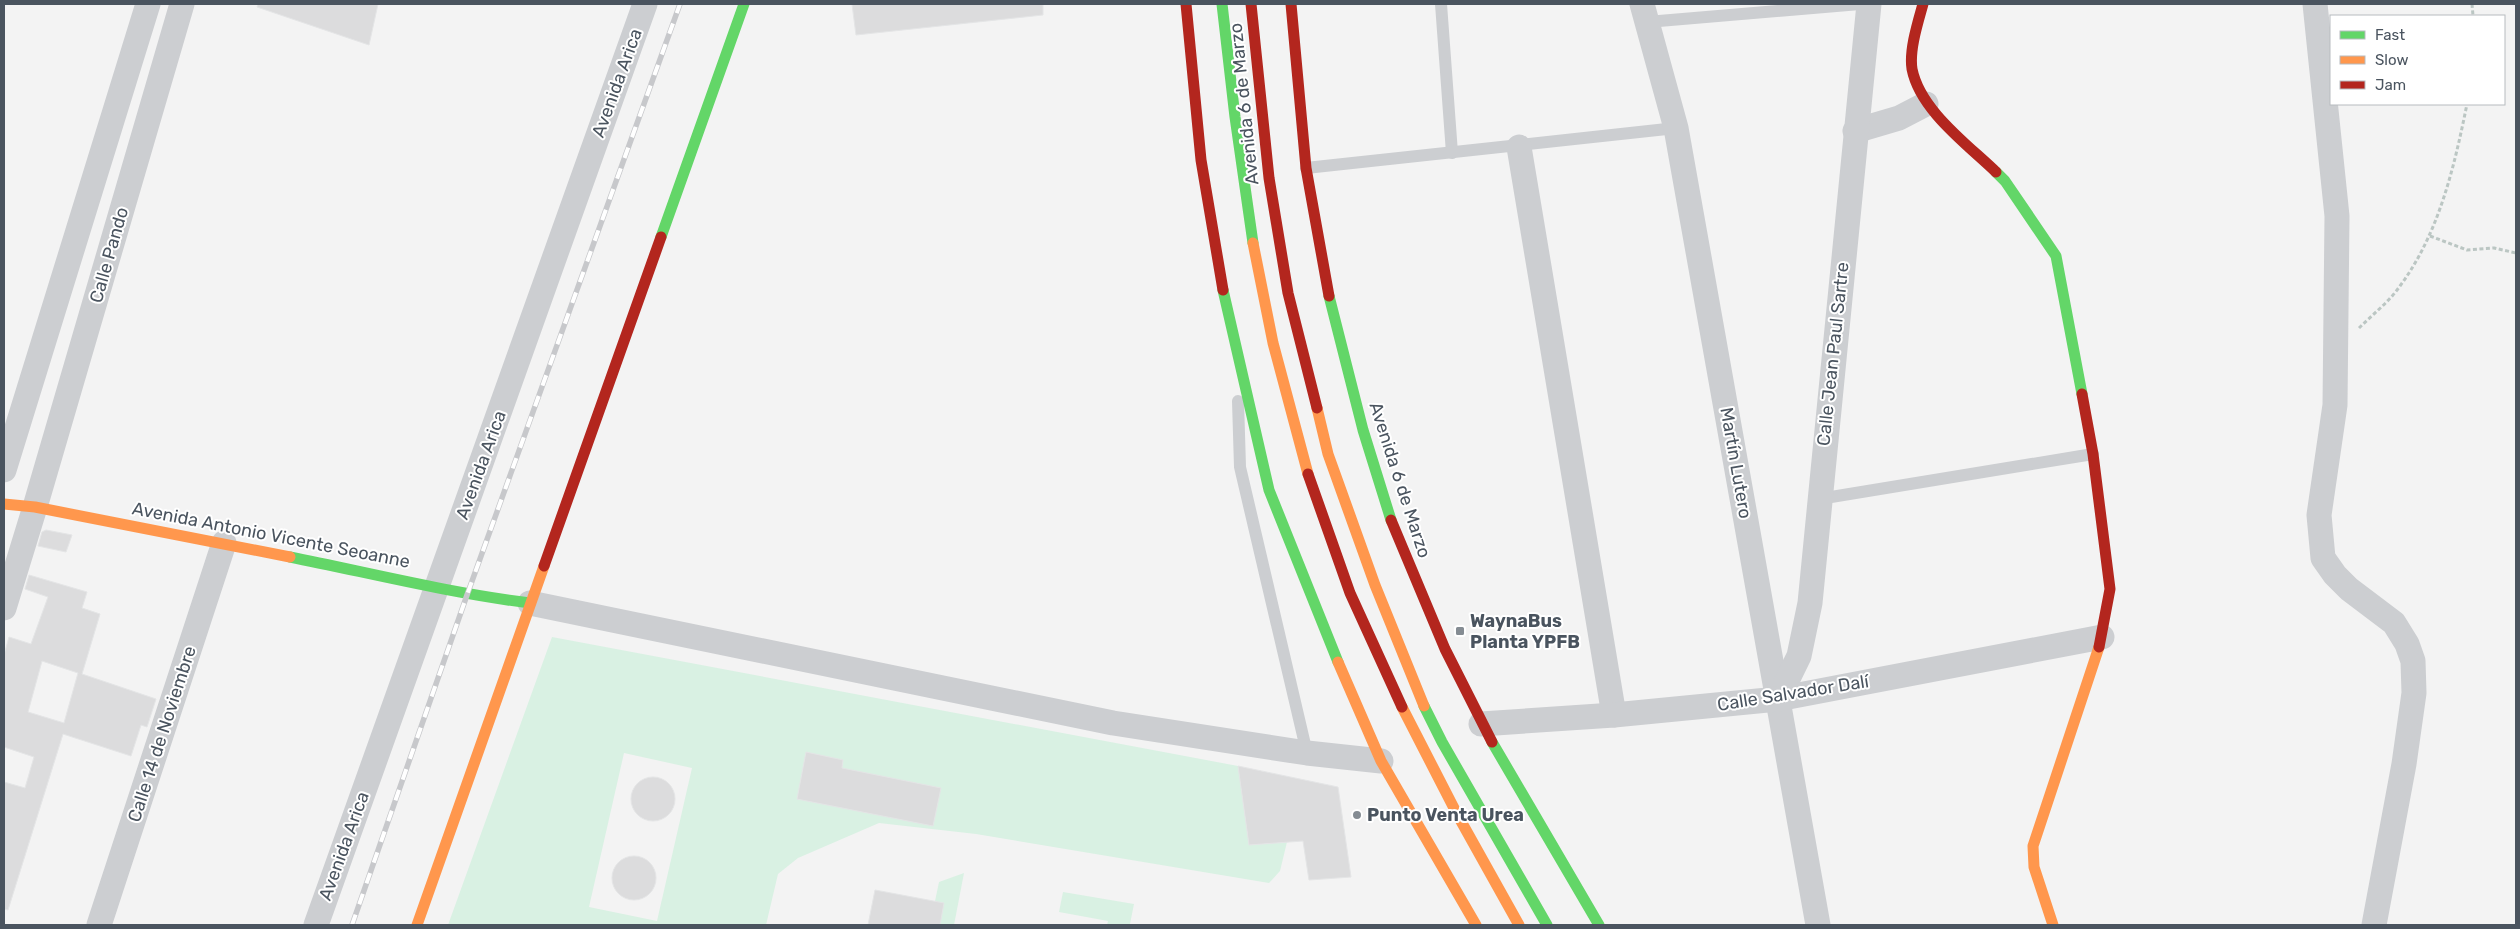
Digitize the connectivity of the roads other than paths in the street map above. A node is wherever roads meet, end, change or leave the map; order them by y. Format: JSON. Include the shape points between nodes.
{"nodes":[{"id":1,"x":148,"y":4,"type":"edge"},
{"id":2,"x":182,"y":4,"type":"edge"},
{"id":3,"x":645,"y":4,"type":"edge"},
{"id":4,"x":744,"y":4,"type":"edge"},
{"id":5,"x":1186,"y":4,"type":"edge"},
{"id":6,"x":1222,"y":4,"type":"edge"},
{"id":7,"x":1251,"y":4,"type":"edge"},
{"id":8,"x":1291,"y":4,"type":"edge"},
{"id":9,"x":1441,"y":4,"type":"edge"},
{"id":10,"x":1860,"y":4,"type":"edge"},
{"id":11,"x":1869,"y":4,"type":"edge"},
{"id":12,"x":1924,"y":4,"type":"edge"},
{"id":13,"x":2315,"y":4,"type":"edge"},
{"id":14,"x":1644,"y":13,"type":"edge"},
{"id":15,"x":1926,"y":104,"type":"junction"},
{"id":16,"x":1676,"y":128,"type":"junction"},
{"id":17,"x":1855,"y":131,"type":"junction"},
{"id":18,"x":1519,"y":147,"type":"junction"},
{"id":19,"x":1452,"y":153,"type":"junction"},
{"id":20,"x":1306,"y":168,"type":"junction"},
{"id":21,"x":1236,"y":349,"type":"junction"},
{"id":22,"x":2093,"y":454,"type":"junction"},
{"id":23,"x":4,"y":470,"type":"edge"},
{"id":24,"x":1819,"y":499,"type":"junction"},
{"id":25,"x":4,"y":504,"type":"edge"},
{"id":26,"x":36,"y":507,"type":"junction"},
{"id":27,"x":224,"y":543,"type":"junction"},
{"id":28,"x":438,"y":586,"type":"junction"},
{"id":29,"x":530,"y":603,"type":"junction"},
{"id":30,"x":4,"y":608,"type":"edge"},
{"id":31,"x":2102,"y":637,"type":"junction"},
{"id":32,"x":1778,"y":699,"type":"junction"},
{"id":33,"x":1614,"y":715,"type":"junction"},
{"id":34,"x":1481,"y":724,"type":"junction"},
{"id":35,"x":1307,"y":753,"type":"junction"},
{"id":36,"x":1381,"y":761,"type":"junction"},
{"id":37,"x":99,"y":925,"type":"edge"},
{"id":38,"x":316,"y":925,"type":"edge"},
{"id":39,"x":417,"y":925,"type":"edge"},
{"id":40,"x":1476,"y":925,"type":"edge"},
{"id":41,"x":1519,"y":925,"type":"edge"},
{"id":42,"x":1547,"y":925,"type":"edge"},
{"id":43,"x":1599,"y":925,"type":"edge"},
{"id":44,"x":1818,"y":925,"type":"edge"},
{"id":45,"x":2053,"y":925,"type":"edge"},
{"id":46,"x":2374,"y":925,"type":"edge"}],
"edges":[{"from":1,"to":23,"type":"street","name":"Calle Pando"},
{"from":2,"to":26,"type":"street","name":"Calle Pando"},
{"from":3,"to":28,"type":"street","name":"Avenida Arica"},
{"from":4,"to":29,"type":"main road"},
{"from":5,"to":21,"type":"main road","via":[[1201,160],[1216,255]]},
{"from":6,"to":41,"type":"main road","name":"Avenida 6 de Marzo","via":[[1261,292],[1301,453],[1354,606],[1395,695]]},
{"from":7,"to":42,"type":"main road","name":"Avenida 6 de Marzo","via":[[1269,178],[1288,293],[1328,454],[1415,687],[1442,742]]},
{"from":8,"to":20,"type":"main road","name":"Avenida 6 de Marzo"},
{"from":9,"to":19,"type":"lane"},
{"from":10,"to":14,"type":"lane"},
{"from":11,"to":17,"type":"street","name":"Calle Jean Paul Sartre"},
{"from":12,"to":15,"type":"main road","via":[[1915,31],[1912,68]]},
{"from":13,"to":46,"type":"street","via":[[2337,216],[2335,405],[2319,515],[2323,558],[2349,589],[2394,623],[2413,661],[2414,693],[2404,764]]},
{"from":14,"to":16,"type":"street","name":"Martín Lutero"},
{"from":15,"to":17,"type":"street","via":[[1899,118]]},
{"from":15,"to":22,"type":"main road","via":[[2005,181],[2056,256]]},
{"from":16,"to":18,"type":"lane"},
{"from":16,"to":32,"type":"street","name":"Martín Lutero"},
{"from":17,"to":24,"type":"street","name":"Calle Jean Paul Sartre"},
{"from":18,"to":19,"type":"lane"},
{"from":18,"to":33,"type":"street"},
{"from":19,"to":20,"type":"lane"},
{"from":20,"to":34,"type":"main road","name":"Avenida 6 de Marzo","via":[[1325,281],[1371,457],[1396,536]]},
{"from":21,"to":35,"type":"lane","via":[[1240,467]]},
{"from":21,"to":36,"type":"main road","via":[[1269,490],[1328,642]]},
{"from":22,"to":24,"type":"lane"},
{"from":22,"to":31,"type":"main road","via":[[2110,589]]},
{"from":24,"to":32,"type":"street","name":"Calle Jean Paul Sartre","via":[[1810,603],[1800,656]]},
{"from":25,"to":26,"type":"main road","name":"Avenida Antonio Vicente Seoanne"},
{"from":26,"to":27,"type":"main road","name":"Avenida Antonio Vicente Seoanne"},
{"from":26,"to":30,"type":"street","name":"Calle Pando"},
{"from":27,"to":28,"type":"main road","name":"Avenida Antonio Vicente Seoanne"},
{"from":27,"to":37,"type":"street","name":"Calle 14 de Noviembre"},
{"from":28,"to":29,"type":"main road","name":"Avenida Antonio Vicente Seoanne","via":[[467,595]]},
{"from":28,"to":38,"type":"street","name":"Avenida Arica"},
{"from":29,"to":35,"type":"street","via":[[1113,722]]},
{"from":29,"to":39,"type":"main road"},
{"from":31,"to":32,"type":"street","name":"Calle Salvador Dalí"},
{"from":31,"to":45,"type":"main road","via":[[2033,846],[2034,867]]},
{"from":32,"to":33,"type":"street","name":"Calle Salvador Dalí"},
{"from":32,"to":44,"type":"street","name":"Martín Lutero"},
{"from":33,"to":34,"type":"street","name":"Calle Salvador Dalí"},
{"from":34,"to":43,"type":"main road","name":"Avenida 6 de Marzo"},
{"from":35,"to":36,"type":"street"},
{"from":36,"to":40,"type":"main road"}]}
